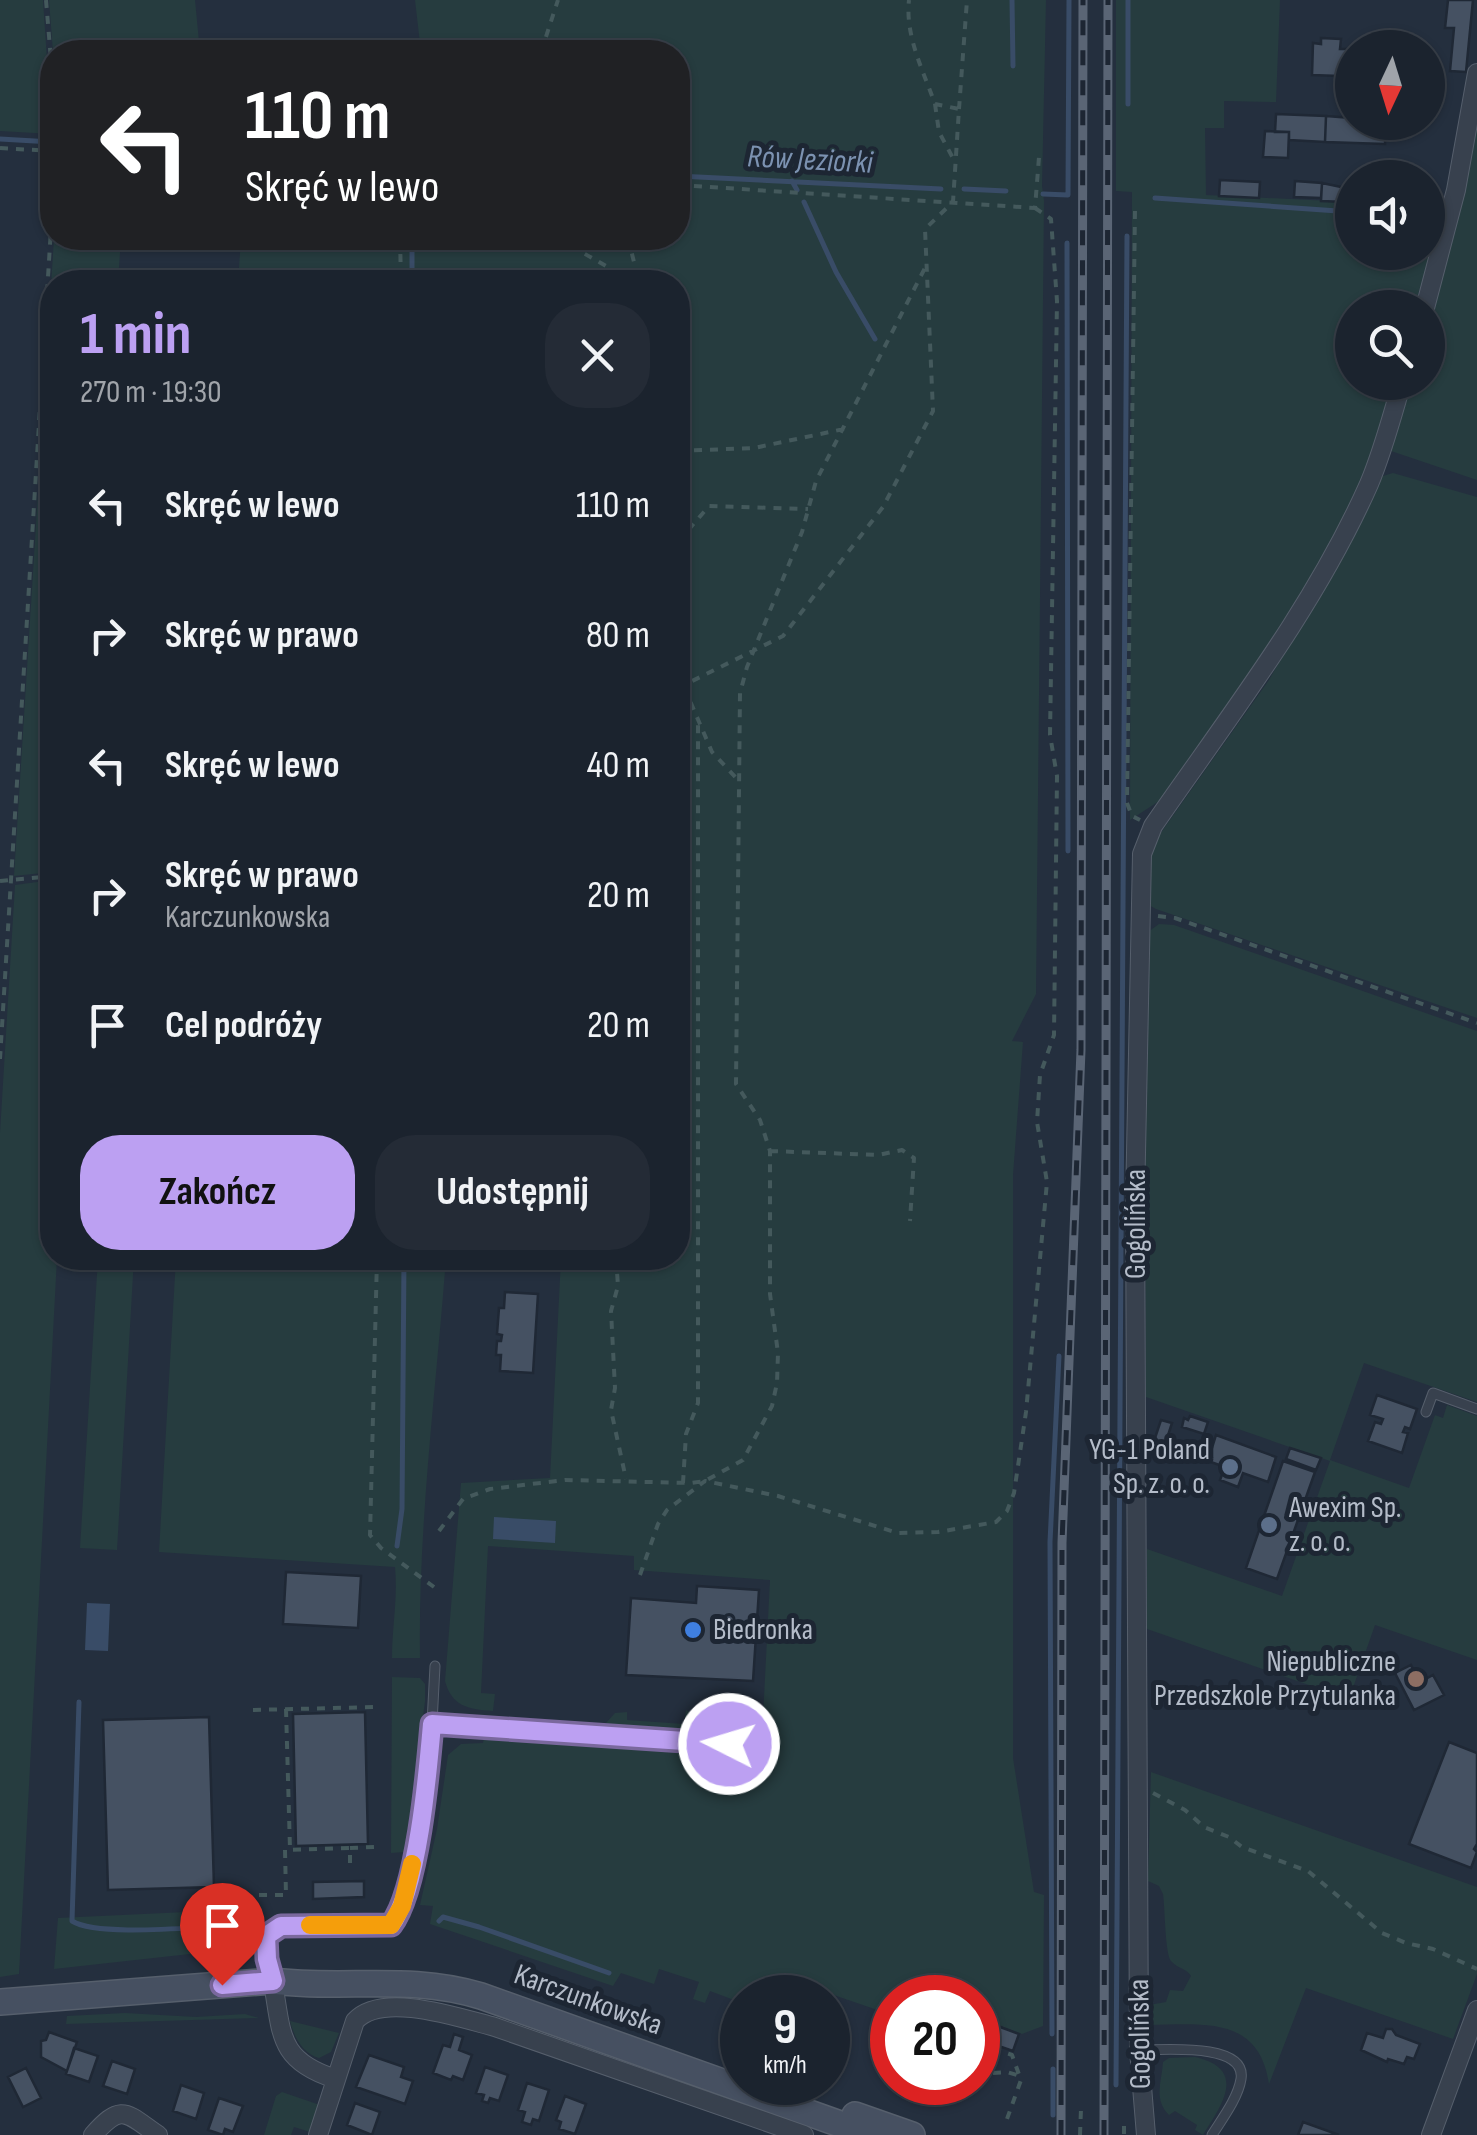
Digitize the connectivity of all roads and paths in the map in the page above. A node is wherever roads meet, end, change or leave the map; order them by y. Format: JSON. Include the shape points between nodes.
{"nodes":[{"id":1,"x":46,"y":0,"type":"edge"},
{"id":2,"x":558,"y":0,"type":"edge"},
{"id":3,"x":909,"y":0,"type":"edge"},
{"id":4,"x":967,"y":0,"type":"edge"},
{"id":5,"x":49,"y":40,"type":"edge"},
{"id":6,"x":546,"y":40,"type":"edge"},
{"id":7,"x":1477,"y":73,"type":"edge"},
{"id":8,"x":935,"y":104,"type":"junction"},
{"id":9,"x":958,"y":109,"type":"junction"},
{"id":10,"x":0,"y":148,"type":"edge"},
{"id":11,"x":40,"y":150,"type":"edge"},
{"id":12,"x":1040,"y":157,"type":"dead end"},
{"id":13,"x":956,"y":162,"type":"junction"},
{"id":14,"x":690,"y":187,"type":"edge"},
{"id":15,"x":953,"y":202,"type":"junction"},
{"id":16,"x":1034,"y":208,"type":"junction"},
{"id":17,"x":1135,"y":211,"type":"dead end"},
{"id":18,"x":579,"y":250,"type":"edge"},
{"id":19,"x":927,"y":264,"type":"junction"},
{"id":20,"x":615,"y":270,"type":"edge"},
{"id":21,"x":1430,"y":290,"type":"edge"},
{"id":22,"x":1396,"y":400,"type":"edge"},
{"id":23,"x":40,"y":403,"type":"edge"},
{"id":24,"x":844,"y":429,"type":"junction"},
{"id":25,"x":690,"y":451,"type":"edge"},
{"id":26,"x":808,"y":509,"type":"junction"},
{"id":27,"x":690,"y":528,"type":"edge"},
{"id":28,"x":755,"y":650,"type":"junction"},
{"id":29,"x":690,"y":682,"type":"edge"},
{"id":30,"x":690,"y":705,"type":"edge"},
{"id":31,"x":698,"y":720,"type":"junction"},
{"id":32,"x":739,"y":781,"type":"junction"},
{"id":33,"x":1153,"y":826,"type":"junction"},
{"id":34,"x":40,"y":877,"type":"edge"},
{"id":35,"x":10,"y":880,"type":"junction"},
{"id":36,"x":0,"y":881,"type":"edge"},
{"id":37,"x":1174,"y":918,"type":"dead end"},
{"id":38,"x":1477,"y":1023,"type":"edge"},
{"id":39,"x":0,"y":1059,"type":"edge"},
{"id":40,"x":770,"y":1151,"type":"junction"},
{"id":41,"x":910,"y":1221,"type":"dead end"},
{"id":42,"x":376,"y":1270,"type":"edge"},
{"id":43,"x":617,"y":1270,"type":"edge"},
{"id":44,"x":1477,"y":1409,"type":"edge"},
{"id":45,"x":1426,"y":1412,"type":"dead end"},
{"id":46,"x":626,"y":1479,"type":"junction"},
{"id":47,"x":706,"y":1481,"type":"junction"},
{"id":48,"x":683,"y":1483,"type":"junction"},
{"id":49,"x":439,"y":1531,"type":"dead end"},
{"id":50,"x":640,"y":1575,"type":"dead end"},
{"id":51,"x":434,"y":1587,"type":"dead end"},
{"id":52,"x":434,"y":1666,"type":"dead end"},
{"id":53,"x":376,"y":1707,"type":"dead end"},
{"id":54,"x":286,"y":1709,"type":"junction"},
{"id":55,"x":252,"y":1710,"type":"dead end"},
{"id":56,"x":432,"y":1724,"type":"junction"},
{"id":57,"x":729,"y":1744,"type":"dead end"},
{"id":58,"x":1139,"y":1786,"type":"junction"},
{"id":59,"x":350,"y":1848,"type":"junction"},
{"id":60,"x":376,"y":1848,"type":"dead end"},
{"id":61,"x":290,"y":1850,"type":"junction"},
{"id":62,"x":350,"y":1864,"type":"dead end"},
{"id":63,"x":259,"y":1896,"type":"dead end"},
{"id":64,"x":391,"y":1925,"type":"joint"},
{"id":65,"x":1477,"y":1968,"type":"edge"},
{"id":66,"x":273,"y":1981,"type":"junction"},
{"id":67,"x":0,"y":2002,"type":"edge"},
{"id":68,"x":1477,"y":2010,"type":"edge"},
{"id":69,"x":1139,"y":2050,"type":"junction"},
{"id":70,"x":1000,"y":2051,"type":"edge"},
{"id":71,"x":720,"y":2069,"type":"edge"},
{"id":72,"x":1000,"y":2073,"type":"edge"},
{"id":73,"x":1020,"y":2076,"type":"junction"},
{"id":74,"x":336,"y":2079,"type":"junction"},
{"id":75,"x":826,"y":2105,"type":"edge"},
{"id":76,"x":1081,"y":2109,"type":"dead end"},
{"id":77,"x":1006,"y":2119,"type":"dead end"},
{"id":78,"x":1124,"y":2126,"type":"dead end"},
{"id":79,"x":93,"y":2135,"type":"edge"},
{"id":80,"x":158,"y":2135,"type":"edge"},
{"id":81,"x":318,"y":2135,"type":"edge"},
{"id":82,"x":804,"y":2135,"type":"edge"},
{"id":83,"x":871,"y":2135,"type":"edge"},
{"id":84,"x":912,"y":2135,"type":"edge"},
{"id":85,"x":1080,"y":2135,"type":"edge"},
{"id":86,"x":1124,"y":2135,"type":"edge"},
{"id":87,"x":1146,"y":2135,"type":"edge"},
{"id":88,"x":1212,"y":2135,"type":"edge"},
{"id":89,"x":1430,"y":2135,"type":"edge"}],
"edges":[{"from":1,"to":5,"type":"path"},
{"from":2,"to":6,"type":"path"},
{"from":3,"to":8,"type":"path","via":[[910,38]]},
{"from":4,"to":9,"type":"path"},
{"from":7,"to":21,"type":"street"},
{"from":8,"to":9,"type":"path"},
{"from":8,"to":13,"type":"path","via":[[939,132]]},
{"from":9,"to":13,"type":"path"},
{"from":10,"to":11,"type":"path"},
{"from":12,"to":16,"type":"path"},
{"from":13,"to":15,"type":"path"},
{"from":14,"to":15,"type":"path"},
{"from":15,"to":16,"type":"path"},
{"from":15,"to":19,"type":"path","via":[[925,229]]},
{"from":16,"to":47,"type":"path","via":[[1051,219],[1058,301],[1050,735],[1057,870],[1054,1035],[1040,1075],[1037,1122],[1047,1182],[1014,1493],[996,1522],[898,1534]]},
{"from":17,"to":33,"type":"path","via":[[1127,803],[1132,816]]},
{"from":18,"to":20,"type":"path"},
{"from":19,"to":24,"type":"path"},
{"from":19,"to":28,"type":"path","via":[[933,411],[883,506],[783,636]]},
{"from":22,"to":33,"type":"street","name":"Gogolińska","via":[[1370,482],[1326,568]]},
{"from":23,"to":35,"type":"path"},
{"from":24,"to":25,"type":"path","via":[[754,448]]},
{"from":24,"to":26,"type":"path"},
{"from":26,"to":27,"type":"path","via":[[708,506]]},
{"from":26,"to":28,"type":"path"},
{"from":28,"to":29,"type":"path"},
{"from":28,"to":32,"type":"path","via":[[740,693]]},
{"from":30,"to":31,"type":"path"},
{"from":31,"to":32,"type":"path","via":[[712,752]]},
{"from":31,"to":48,"type":"path","via":[[698,1403],[686,1434]]},
{"from":32,"to":40,"type":"path","via":[[736,1084],[760,1120]]},
{"from":33,"to":58,"type":"street","name":"Gogolińska","via":[[1142,854],[1139,930]]},
{"from":34,"to":35,"type":"path"},
{"from":35,"to":36,"type":"path"},
{"from":35,"to":39,"type":"path"},
{"from":37,"to":38,"type":"path"},
{"from":40,"to":41,"type":"path","via":[[902,1150],[914,1158]]},
{"from":40,"to":47,"type":"path","via":[[777,1384],[743,1460]]},
{"from":42,"to":51,"type":"path","via":[[370,1535]]},
{"from":43,"to":46,"type":"path","via":[[611,1410]]},
{"from":44,"to":45,"type":"lane","via":[[1433,1393]]},
{"from":46,"to":48,"type":"path"},
{"from":46,"to":49,"type":"path","via":[[490,1489],[462,1500]]},
{"from":47,"to":48,"type":"path"},
{"from":47,"to":50,"type":"path","via":[[667,1510]]},
{"from":52,"to":56,"type":"lane"},
{"from":53,"to":54,"type":"path"},
{"from":54,"to":55,"type":"path"},
{"from":54,"to":61,"type":"path"},
{"from":56,"to":57,"type":"lane"},
{"from":56,"to":64,"type":"lane","via":[[416,1843]]},
{"from":58,"to":65,"type":"path","via":[[1242,1847],[1308,1871],[1382,1932]]},
{"from":58,"to":69,"type":"street","name":"Gogolińska"},
{"from":59,"to":60,"type":"path"},
{"from":59,"to":61,"type":"path"},
{"from":59,"to":62,"type":"path"},
{"from":61,"to":63,"type":"path","via":[[284,1850],[286,1896]]},
{"from":64,"to":66,"type":"street","via":[[275,1929],[266,1936]]},
{"from":66,"to":67,"type":"street","name":"Karczunkowska"},
{"from":66,"to":71,"type":"street","name":"Karczunkowska","via":[[299,1970],[358,1967],[434,1974]]},
{"from":66,"to":74,"type":"street","via":[[290,2053]]},
{"from":66,"to":83,"type":"street","name":"Karczunkowska","via":[[408,1982],[465,1991]]},
{"from":68,"to":89,"type":"street"},
{"from":69,"to":87,"type":"street","name":"Gogolińska"},
{"from":69,"to":88,"type":"lane","via":[[1219,2052],[1235,2060],[1240,2084]]},
{"from":70,"to":73,"type":"path","via":[[1012,2055]]},
{"from":72,"to":73,"type":"path"},
{"from":73,"to":77,"type":"path"},
{"from":74,"to":81,"type":"street","name":"Karczunkowska"},
{"from":74,"to":82,"type":"street","name":"Karczunkowska","via":[[355,2021],[369,2010],[442,2013]]},
{"from":75,"to":84,"type":"street"},
{"from":76,"to":85,"type":"path"},
{"from":78,"to":86,"type":"path"},
{"from":79,"to":80,"type":"street","via":[[110,2116],[122,2114]]}]}
